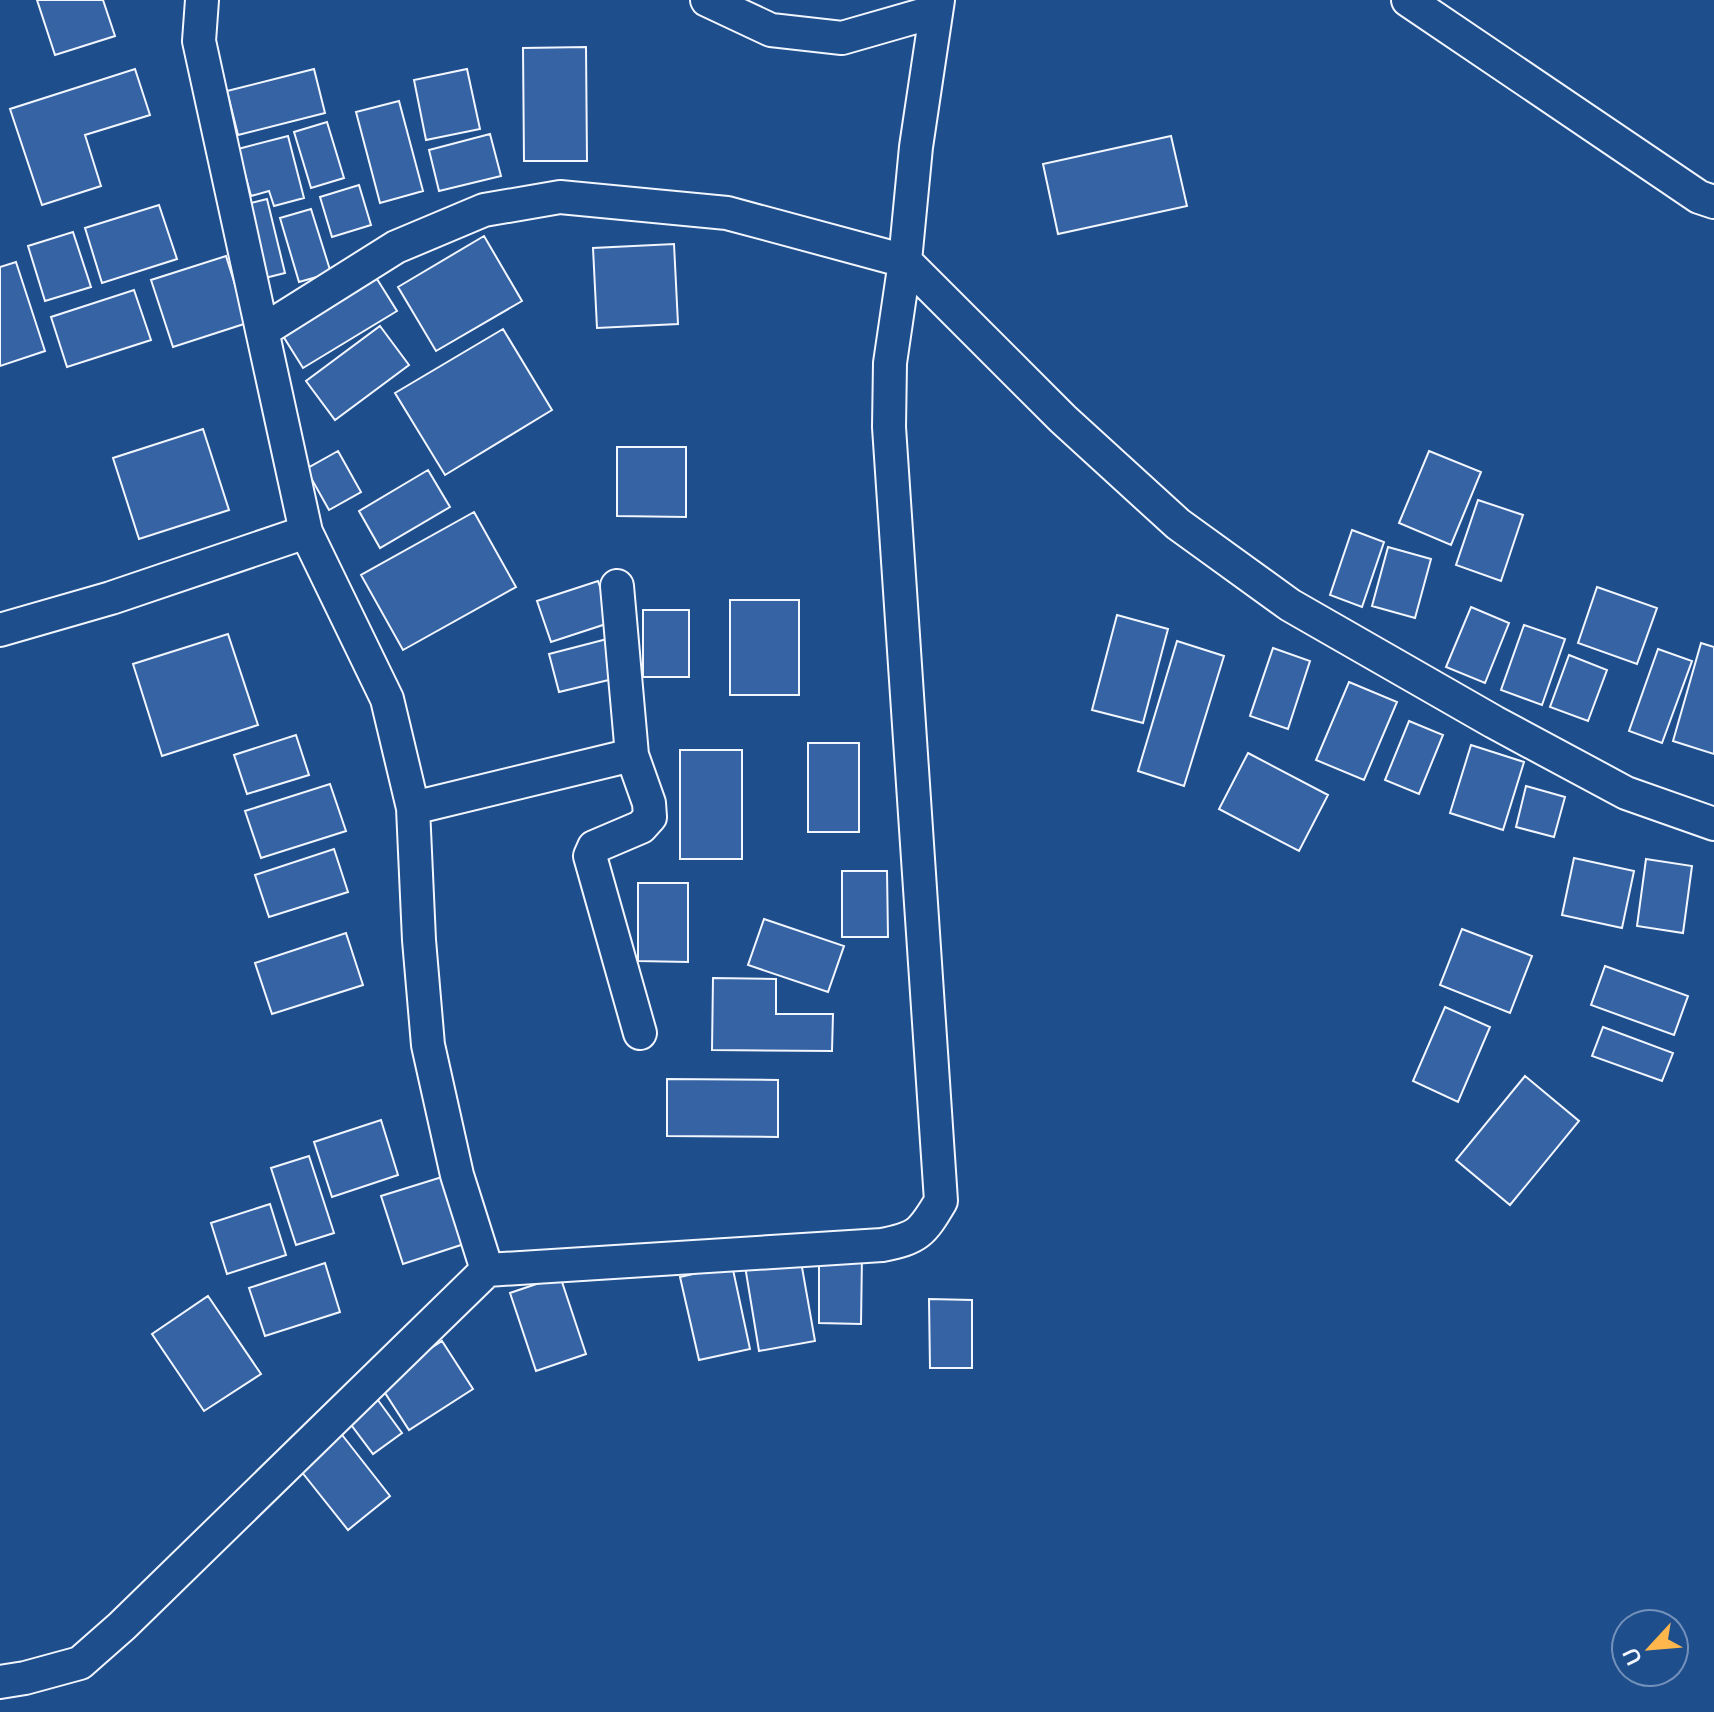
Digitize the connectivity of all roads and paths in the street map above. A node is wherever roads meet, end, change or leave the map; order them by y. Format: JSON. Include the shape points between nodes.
{"nodes":[{"id":1,"x":202,"y":0,"type":"edge"},
{"id":2,"x":707,"y":0,"type":"edge"},
{"id":3,"x":1408,"y":0,"type":"edge"},
{"id":4,"x":937,"y":5,"type":"edge"},
{"id":5,"x":1714,"y":202,"type":"edge"},
{"id":6,"x":905,"y":261,"type":"junction"},
{"id":7,"x":264,"y":330,"type":"junction"},
{"id":8,"x":306,"y":532,"type":"junction"},
{"id":9,"x":617,"y":586,"type":"dead end"},
{"id":10,"x":0,"y":630,"type":"edge"},
{"id":11,"x":632,"y":755,"type":"junction"},
{"id":12,"x":413,"y":808,"type":"junction"},
{"id":13,"x":1714,"y":824,"type":"edge"},
{"id":14,"x":640,"y":1033,"type":"dead end"},
{"id":15,"x":487,"y":1270,"type":"junction"},
{"id":16,"x":0,"y":1682,"type":"edge"}],
"edges":[{"from":1,"to":7,"type":"street","via":[[199,41]]},
{"from":2,"to":4,"type":"street","via":[[771,30],[842,38]]},
{"from":3,"to":5,"type":"street","via":[[1699,197]]},
{"from":4,"to":6,"type":"street"},
{"from":6,"to":7,"type":"street","via":[[727,213],[560,197],[484,210],[396,247]]},
{"from":6,"to":13,"type":"street","via":[[1063,419],[1178,524],[1290,605],[1626,793]]},
{"from":6,"to":15,"type":"street","via":[[890,363],[889,427],[941,1201],[925,1229],[882,1245]]},
{"from":7,"to":8,"type":"street"},
{"from":8,"to":10,"type":"street"},
{"from":8,"to":12,"type":"street","via":[[387,699]]},
{"from":9,"to":11,"type":"street"},
{"from":11,"to":12,"type":"street"},
{"from":11,"to":14,"type":"street","via":[[650,817],[641,827],[594,847],[590,856]]},
{"from":12,"to":15,"type":"street","via":[[428,1045],[457,1175]]},
{"from":15,"to":16,"type":"street","via":[[80,1663]]}]}
